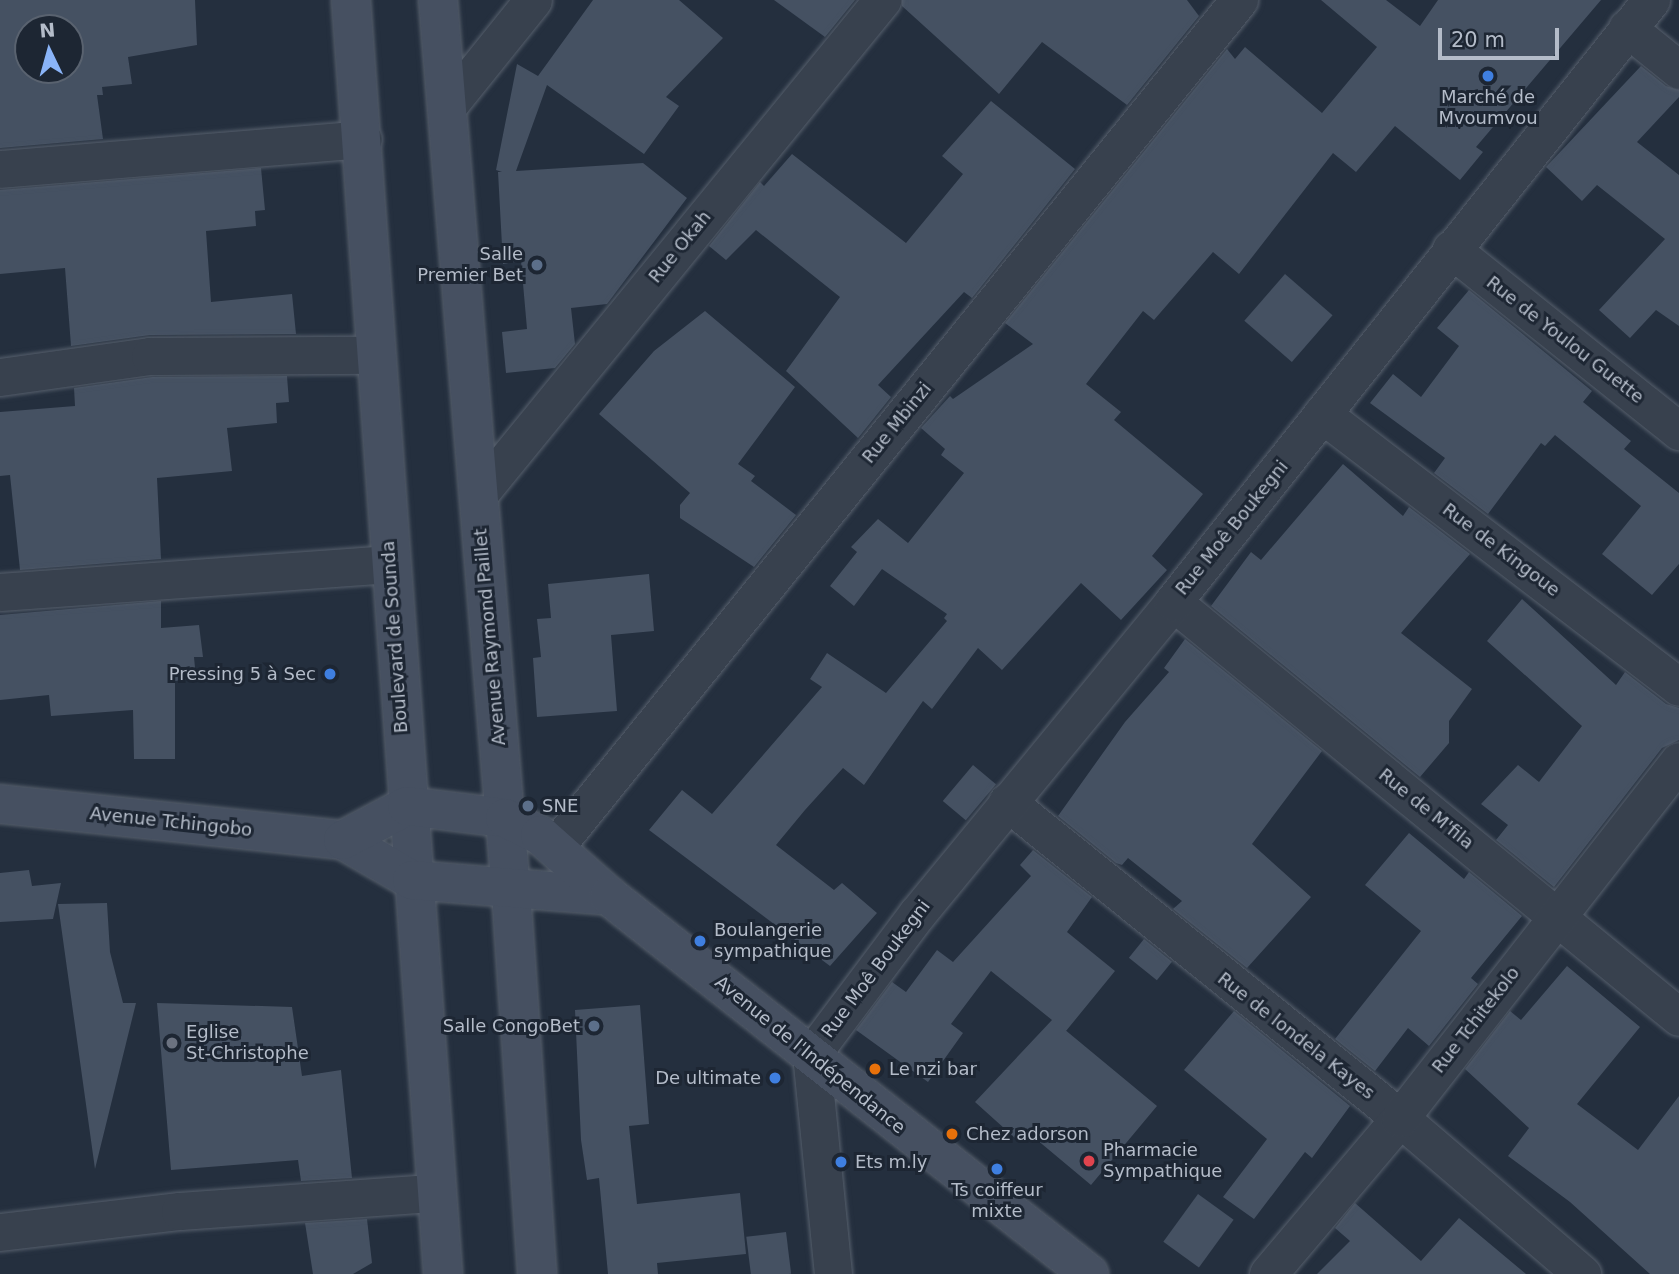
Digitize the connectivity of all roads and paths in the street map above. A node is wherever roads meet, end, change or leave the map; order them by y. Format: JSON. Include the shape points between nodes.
{"nodes":[{"id":1,"x":351,"y":0,"type":"edge"},
{"id":2,"x":438,"y":0,"type":"edge"},
{"id":3,"x":533,"y":0,"type":"edge"},
{"id":4,"x":881,"y":0,"type":"edge"},
{"id":5,"x":1239,"y":0,"type":"edge"},
{"id":6,"x":1651,"y":0,"type":"edge"},
{"id":7,"x":1627,"y":28,"type":"junction"},
{"id":8,"x":1679,"y":71,"type":"edge"},
{"id":9,"x":447,"y":107,"type":"junction"},
{"id":10,"x":363,"y":139,"type":"junction"},
{"id":11,"x":0,"y":169,"type":"edge"},
{"id":12,"x":1451,"y":249,"type":"junction"},
{"id":13,"x":376,"y":355,"type":"junction"},
{"id":14,"x":0,"y":377,"type":"edge"},
{"id":15,"x":1322,"y":414,"type":"junction"},
{"id":16,"x":1679,"y":431,"type":"edge"},
{"id":17,"x":479,"y":494,"type":"junction"},
{"id":18,"x":389,"y":564,"type":"junction"},
{"id":19,"x":0,"y":592,"type":"edge"},
{"id":20,"x":1173,"y":602,"type":"junction"},
{"id":21,"x":1679,"y":687,"type":"edge"},
{"id":22,"x":1679,"y":761,"type":"edge"},
{"id":23,"x":1007,"y":802,"type":"junction"},
{"id":24,"x":0,"y":804,"type":"edge"},
{"id":25,"x":407,"y":806,"type":"junction"},
{"id":26,"x":505,"y":818,"type":"junction"},
{"id":27,"x":343,"y":840,"type":"junction"},
{"id":28,"x":555,"y":847,"type":"junction"},
{"id":29,"x":412,"y":880,"type":"junction"},
{"id":30,"x":511,"y":891,"type":"junction"},
{"id":31,"x":609,"y":896,"type":"junction"},
{"id":32,"x":1556,"y":917,"type":"junction"},
{"id":33,"x":1679,"y":1017,"type":"edge"},
{"id":34,"x":811,"y":1055,"type":"junction"},
{"id":35,"x":1400,"y":1118,"type":"junction"},
{"id":36,"x":434,"y":1193,"type":"junction"},
{"id":37,"x":0,"y":1232,"type":"edge"},
{"id":38,"x":443,"y":1274,"type":"edge"},
{"id":39,"x":537,"y":1274,"type":"edge"},
{"id":40,"x":833,"y":1274,"type":"edge"},
{"id":41,"x":1088,"y":1274,"type":"edge"},
{"id":42,"x":1268,"y":1274,"type":"edge"},
{"id":43,"x":1583,"y":1274,"type":"edge"}],
"edges":[{"from":1,"to":10,"type":"main road","name":"Boulevard de Sounda"},
{"from":2,"to":9,"type":"main road","name":"Avenue Raymond Paillet"},
{"from":3,"to":9,"type":"street"},
{"from":4,"to":17,"type":"street","name":"Rue Okah"},
{"from":5,"to":28,"type":"street","name":"Rue Mbinzi"},
{"from":6,"to":7,"type":"street","name":"Rue Moê Boukegni"},
{"from":7,"to":8,"type":"street"},
{"from":7,"to":12,"type":"street","name":"Rue Moê Boukegni"},
{"from":9,"to":17,"type":"main road","name":"Avenue Raymond Paillet"},
{"from":10,"to":11,"type":"street"},
{"from":10,"to":13,"type":"main road","name":"Boulevard de Sounda"},
{"from":12,"to":15,"type":"street","name":"Rue Moê Boukegni"},
{"from":12,"to":16,"type":"street","name":"Rue de Youlou Guette"},
{"from":13,"to":14,"type":"street","via":[[150,356]]},
{"from":13,"to":18,"type":"main road","name":"Boulevard de Sounda"},
{"from":15,"to":20,"type":"street","name":"Rue Moê Boukegni"},
{"from":15,"to":21,"type":"street","name":"Rue de Kingoue"},
{"from":17,"to":26,"type":"main road","name":"Avenue Raymond Paillet"},
{"from":18,"to":19,"type":"street"},
{"from":18,"to":25,"type":"main road","name":"Boulevard de Sounda"},
{"from":20,"to":23,"type":"street","name":"Rue Moê Boukegni"},
{"from":20,"to":32,"type":"street","name":"Rue de M'fila"},
{"from":22,"to":32,"type":"street","name":"Rue Tchitekolo"},
{"from":23,"to":34,"type":"street","name":"Rue Moê Boukegni"},
{"from":23,"to":35,"type":"street","name":"Rue de londela Kayes"},
{"from":24,"to":27,"type":"main road","name":"Avenue Tchingobo"},
{"from":25,"to":26,"type":"main road"},
{"from":25,"to":27,"type":"main road"},
{"from":25,"to":29,"type":"main road","name":"Boulevard de Sounda"},
{"from":26,"to":28,"type":"main road"},
{"from":26,"to":30,"type":"main road","name":"Avenue Raymond Paillet"},
{"from":27,"to":29,"type":"main road","name":"Avenue Tchingobo"},
{"from":28,"to":31,"type":"main road"},
{"from":29,"to":30,"type":"main road"},
{"from":29,"to":36,"type":"main road","name":"Boulevard de Sounda"},
{"from":30,"to":31,"type":"main road"},
{"from":30,"to":39,"type":"main road","name":"Avenue Raymond Paillet"},
{"from":31,"to":34,"type":"main road","name":"Avenue de l'Indépendance"},
{"from":32,"to":33,"type":"street","name":"Rue de M'fila"},
{"from":32,"to":35,"type":"street","name":"Rue Tchitekolo"},
{"from":34,"to":40,"type":"street"},
{"from":34,"to":41,"type":"main road","name":"Avenue de l'Indépendance"},
{"from":35,"to":42,"type":"street","name":"Rue Tchitekolo"},
{"from":35,"to":43,"type":"street","name":"Rue de londela Kayes"},
{"from":36,"to":37,"type":"street","via":[[180,1211]]},
{"from":36,"to":38,"type":"main road","name":"Boulevard de Sounda"}]}
